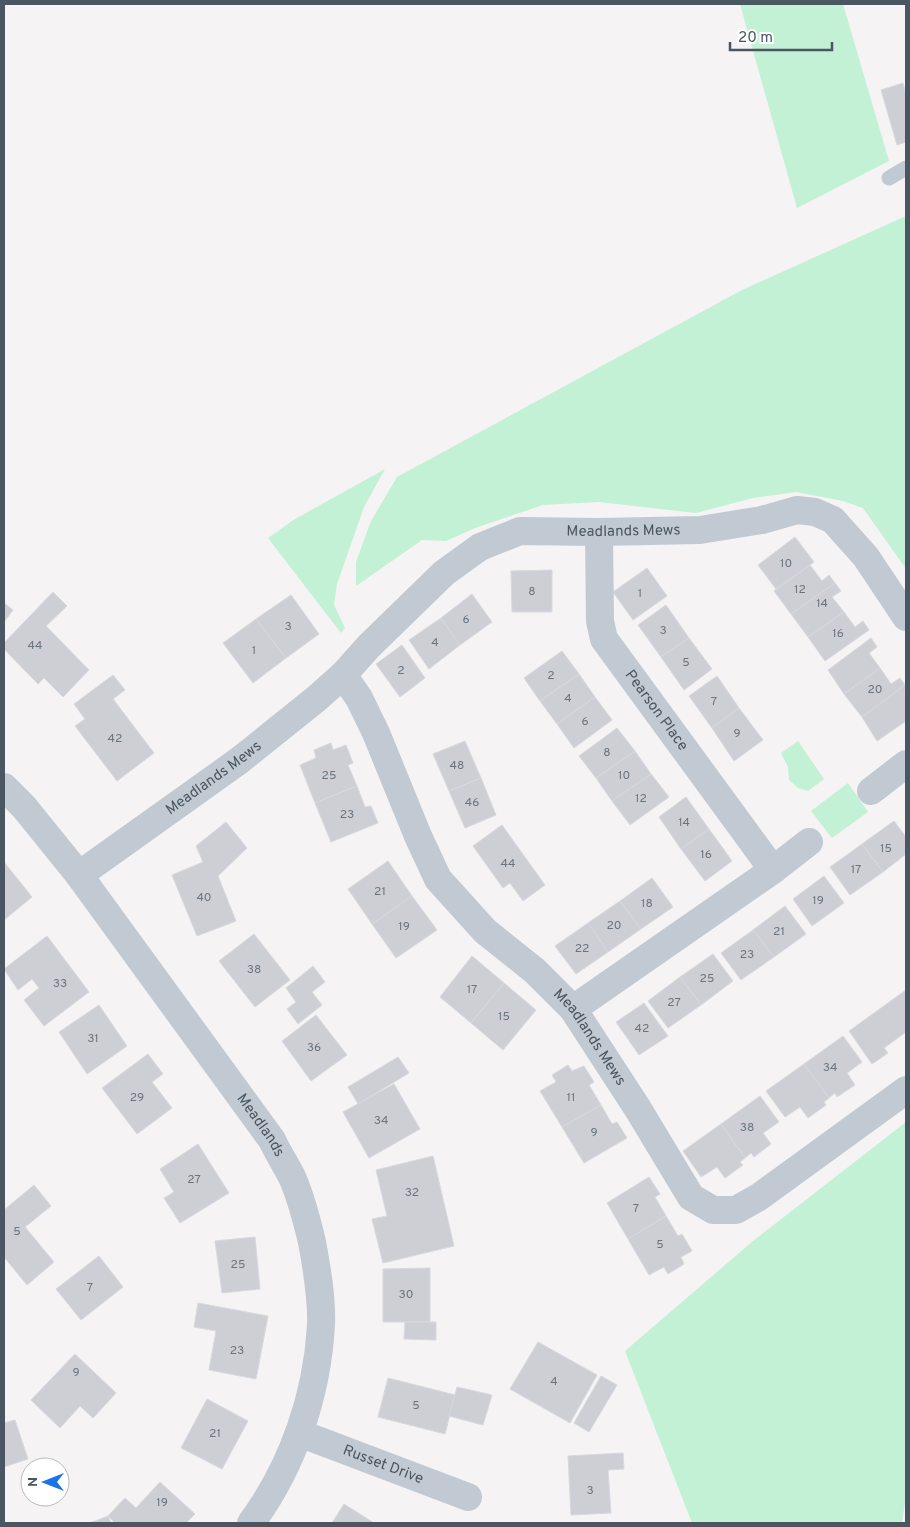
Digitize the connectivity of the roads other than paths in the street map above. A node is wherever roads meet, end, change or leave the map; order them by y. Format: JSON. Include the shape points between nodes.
{"nodes":[{"id":1,"x":906,"y":168,"type":"edge"},
{"id":2,"x":890,"y":178,"type":"dead end"},
{"id":3,"x":599,"y":532,"type":"junction"},
{"id":4,"x":906,"y":617,"type":"edge"},
{"id":5,"x":343,"y":675,"type":"junction"},
{"id":6,"x":906,"y":764,"type":"edge"},
{"id":7,"x":4,"y":787,"type":"edge"},
{"id":8,"x":871,"y":791,"type":"dead end"},
{"id":9,"x":809,"y":842,"type":"dead end"},
{"id":10,"x":772,"y":870,"type":"junction"},
{"id":11,"x":79,"y":875,"type":"junction"},
{"id":12,"x":573,"y":1009,"type":"junction"},
{"id":13,"x":906,"y":1090,"type":"edge"},
{"id":14,"x":299,"y":1433,"type":"junction"},
{"id":15,"x":468,"y":1497,"type":"dead end"},
{"id":16,"x":251,"y":1523,"type":"edge"}],
"edges":[{"from":1,"to":2,"type":"lane"},
{"from":3,"to":4,"type":"street","name":"Meadlands Mews","via":[[700,530],[762,520],[797,510],[815,512],[833,520],[866,557]]},
{"from":3,"to":5,"type":"street","name":"Meadlands Mews","via":[[520,531],[480,547],[444,573]]},
{"from":3,"to":10,"type":"street","name":"Pearson Place","via":[[600,620],[604,639]]},
{"from":5,"to":11,"type":"street","name":"Meadlands Mews","via":[[240,760]]},
{"from":5,"to":12,"type":"street","name":"Meadlands Mews","via":[[359,698],[376,733],[438,879],[485,931],[535,971]]},
{"from":6,"to":8,"type":"street"},
{"from":7,"to":11,"type":"street","name":"Meadlands"},
{"from":9,"to":10,"type":"street"},
{"from":10,"to":12,"type":"street"},
{"from":11,"to":14,"type":"street","name":"Meadlands","via":[[272,1140],[292,1178],[307,1221],[318,1270],[321,1324],[316,1374]]},
{"from":12,"to":13,"type":"street","name":"Meadlands Mews","via":[[691,1197],[713,1210],[736,1210],[759,1197]]},
{"from":14,"to":15,"type":"street","name":"Russet Drive"},
{"from":14,"to":16,"type":"street","name":"Meadlands","via":[[268,1500]]}]}
